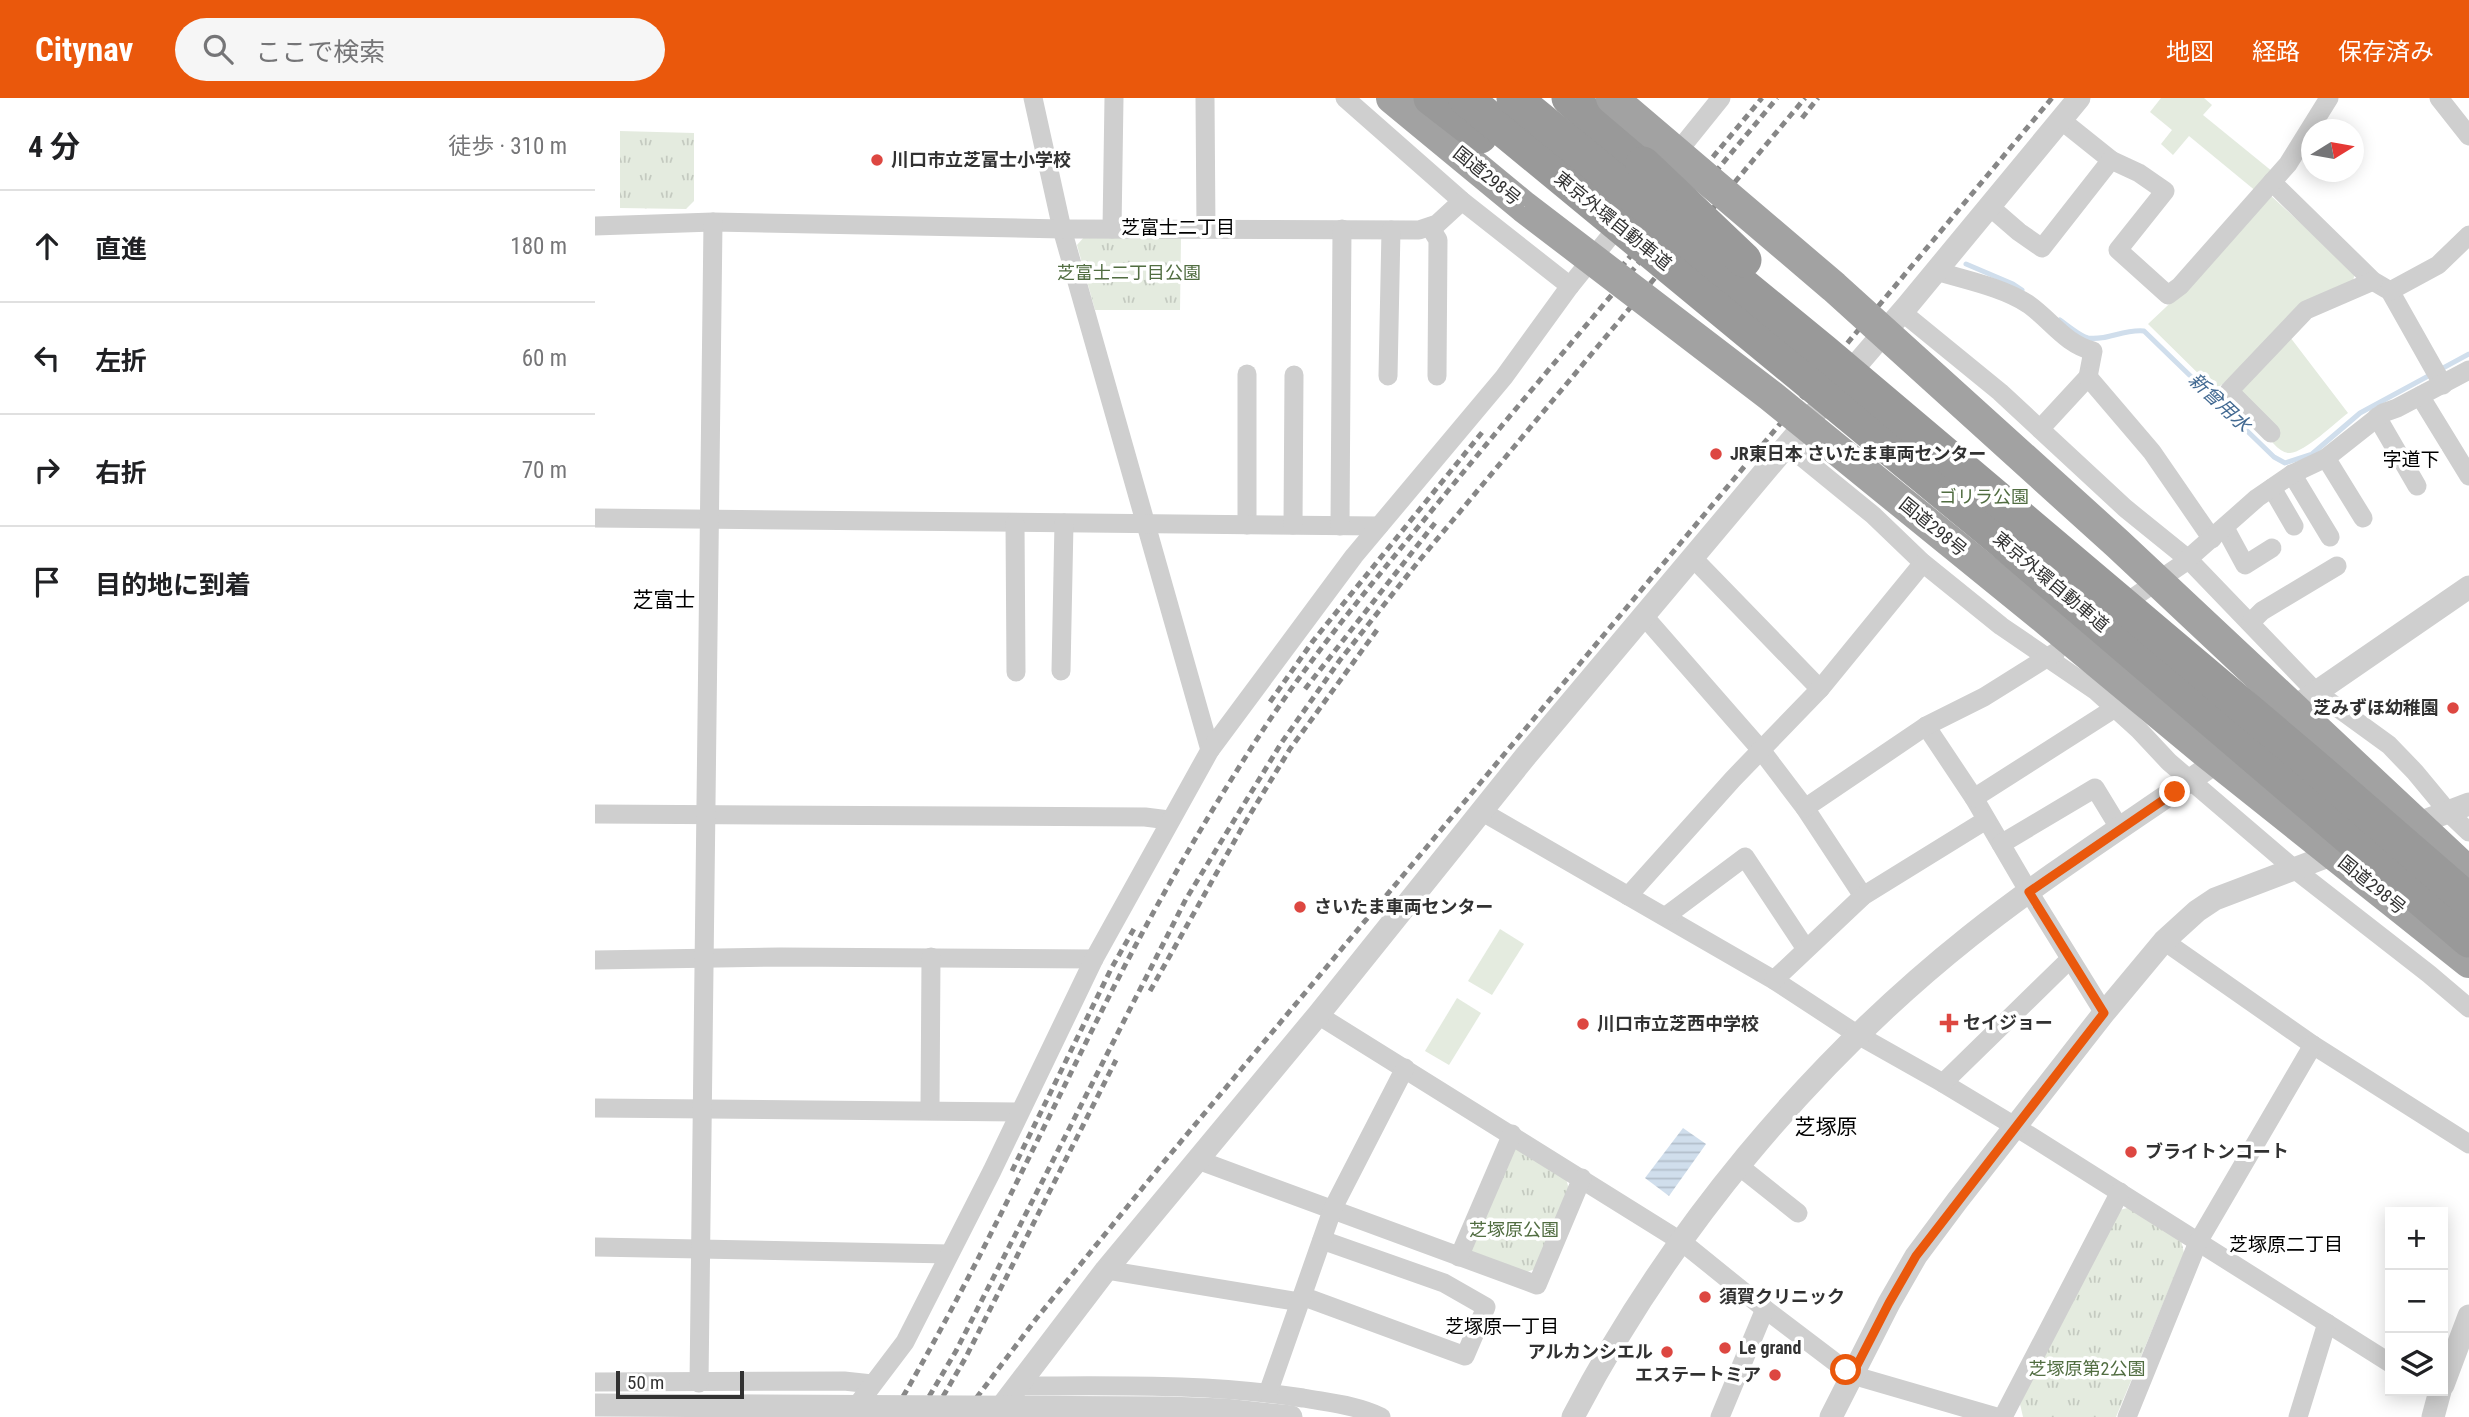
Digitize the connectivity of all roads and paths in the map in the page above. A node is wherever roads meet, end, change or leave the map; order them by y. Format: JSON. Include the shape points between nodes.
{"nodes":[{"id":1,"x":1033,"y":98,"type":"edge"},
{"id":2,"x":1114,"y":98,"type":"edge"},
{"id":3,"x":1205,"y":98,"type":"edge"},
{"id":4,"x":1345,"y":98,"type":"edge"},
{"id":5,"x":1392,"y":98,"type":"edge"},
{"id":6,"x":1431,"y":98,"type":"edge"},
{"id":7,"x":1465,"y":98,"type":"edge"},
{"id":8,"x":1514,"y":98,"type":"edge"},
{"id":9,"x":1569,"y":98,"type":"edge"},
{"id":10,"x":1612,"y":98,"type":"edge"},
{"id":11,"x":1721,"y":98,"type":"edge"},
{"id":12,"x":2079,"y":98,"type":"edge"},
{"id":13,"x":2329,"y":98,"type":"edge"},
{"id":14,"x":2439,"y":98,"type":"edge"},
{"id":15,"x":2061,"y":120,"type":"junction"},
{"id":16,"x":2469,"y":136,"type":"edge"},
{"id":17,"x":2111,"y":160,"type":"junction"},
{"id":18,"x":2272,"y":182,"type":"junction"},
{"id":19,"x":1462,"y":201,"type":"junction"},
{"id":20,"x":1989,"y":206,"type":"junction"},
{"id":21,"x":713,"y":222,"type":"junction"},
{"id":22,"x":595,"y":226,"type":"edge"},
{"id":23,"x":1430,"y":227,"type":"junction"},
{"id":24,"x":1062,"y":229,"type":"junction"},
{"id":25,"x":1112,"y":229,"type":"junction"},
{"id":26,"x":1206,"y":229,"type":"junction"},
{"id":27,"x":1342,"y":229,"type":"junction"},
{"id":28,"x":1391,"y":230,"type":"junction"},
{"id":29,"x":2469,"y":235,"type":"edge"},
{"id":30,"x":1935,"y":271,"type":"junction"},
{"id":31,"x":1570,"y":286,"type":"junction"},
{"id":32,"x":2382,"y":286,"type":"junction"},
{"id":33,"x":1701,"y":291,"type":"junction"},
{"id":34,"x":1902,"y":312,"type":"junction"},
{"id":35,"x":2469,"y":370,"type":"edge"},
{"id":36,"x":1247,"y":374,"type":"dead end"},
{"id":37,"x":1294,"y":375,"type":"dead end"},
{"id":38,"x":1388,"y":376,"type":"dead end"},
{"id":39,"x":1437,"y":376,"type":"dead end"},
{"id":40,"x":2088,"y":377,"type":"junction"},
{"id":41,"x":2438,"y":377,"type":"junction"},
{"id":42,"x":2420,"y":396,"type":"junction"},
{"id":43,"x":2377,"y":417,"type":"junction"},
{"id":44,"x":2040,"y":429,"type":"junction"},
{"id":45,"x":2271,"y":433,"type":"dead end"},
{"id":46,"x":1787,"y":445,"type":"junction"},
{"id":47,"x":2326,"y":458,"type":"junction"},
{"id":48,"x":2292,"y":474,"type":"junction"},
{"id":49,"x":2469,"y":476,"type":"edge"},
{"id":50,"x":2417,"y":486,"type":"dead end"},
{"id":51,"x":2272,"y":488,"type":"junction"},
{"id":52,"x":595,"y":518,"type":"edge"},
{"id":53,"x":2019,"y":518,"type":"junction"},
{"id":54,"x":2363,"y":518,"type":"dead end"},
{"id":55,"x":709,"y":519,"type":"junction"},
{"id":56,"x":1016,"y":523,"type":"junction"},
{"id":57,"x":1064,"y":523,"type":"junction"},
{"id":58,"x":1145,"y":524,"type":"junction"},
{"id":59,"x":1247,"y":525,"type":"junction"},
{"id":60,"x":1293,"y":525,"type":"junction"},
{"id":61,"x":1339,"y":526,"type":"junction"},
{"id":62,"x":1378,"y":526,"type":"junction"},
{"id":63,"x":2294,"y":526,"type":"dead end"},
{"id":64,"x":2218,"y":533,"type":"junction"},
{"id":65,"x":2330,"y":537,"type":"dead end"},
{"id":66,"x":2271,"y":548,"type":"dead end"},
{"id":67,"x":1692,"y":557,"type":"junction"},
{"id":68,"x":2188,"y":559,"type":"junction"},
{"id":69,"x":1923,"y":563,"type":"junction"},
{"id":70,"x":2337,"y":566,"type":"dead end"},
{"id":71,"x":2469,"y":587,"type":"edge"},
{"id":72,"x":1643,"y":615,"type":"junction"},
{"id":73,"x":2251,"y":622,"type":"junction"},
{"id":74,"x":2047,"y":658,"type":"junction"},
{"id":75,"x":1061,"y":671,"type":"dead end"},
{"id":76,"x":1016,"y":672,"type":"dead end"},
{"id":77,"x":1820,"y":689,"type":"junction"},
{"id":78,"x":2316,"y":692,"type":"junction"},
{"id":79,"x":2115,"y":708,"type":"junction"},
{"id":80,"x":1926,"y":726,"type":"junction"},
{"id":81,"x":1210,"y":750,"type":"junction"},
{"id":82,"x":1761,"y":750,"type":"junction"},
{"id":83,"x":2191,"y":781,"type":"junction"},
{"id":84,"x":1974,"y":798,"type":"junction"},
{"id":85,"x":1805,"y":808,"type":"junction"},
{"id":86,"x":2459,"y":808,"type":"edge"},
{"id":87,"x":1481,"y":811,"type":"junction"},
{"id":88,"x":595,"y":814,"type":"edge"},
{"id":89,"x":706,"y":814,"type":"junction"},
{"id":90,"x":1169,"y":820,"type":"junction"},
{"id":91,"x":1986,"y":820,"type":"junction"},
{"id":92,"x":2120,"y":829,"type":"junction"},
{"id":93,"x":2469,"y":832,"type":"edge"},
{"id":94,"x":2001,"y":844,"type":"junction"},
{"id":95,"x":2293,"y":868,"type":"junction"},
{"id":96,"x":2469,"y":873,"type":"edge"},
{"id":97,"x":2029,"y":892,"type":"junction"},
{"id":98,"x":1629,"y":895,"type":"junction"},
{"id":99,"x":1863,"y":896,"type":"junction"},
{"id":100,"x":2469,"y":901,"type":"edge"},
{"id":101,"x":1666,"y":916,"type":"junction"},
{"id":102,"x":2469,"y":940,"type":"edge"},
{"id":103,"x":2164,"y":941,"type":"junction"},
{"id":104,"x":1806,"y":949,"type":"junction"},
{"id":105,"x":931,"y":957,"type":"junction"},
{"id":106,"x":704,"y":958,"type":"junction"},
{"id":107,"x":2070,"y":958,"type":"junction"},
{"id":108,"x":1094,"y":959,"type":"junction"},
{"id":109,"x":595,"y":960,"type":"edge"},
{"id":110,"x":2469,"y":962,"type":"edge"},
{"id":111,"x":1774,"y":980,"type":"junction"},
{"id":112,"x":2469,"y":1008,"type":"edge"},
{"id":113,"x":2104,"y":1013,"type":"junction"},
{"id":114,"x":1318,"y":1015,"type":"junction"},
{"id":115,"x":1858,"y":1035,"type":"junction"},
{"id":116,"x":2313,"y":1045,"type":"junction"},
{"id":117,"x":1405,"y":1068,"type":"junction"},
{"id":118,"x":1943,"y":1083,"type":"junction"},
{"id":119,"x":595,"y":1108,"type":"edge"},
{"id":120,"x":702,"y":1110,"type":"junction"},
{"id":121,"x":930,"y":1110,"type":"junction"},
{"id":122,"x":1019,"y":1112,"type":"junction"},
{"id":123,"x":2016,"y":1127,"type":"junction"},
{"id":124,"x":1512,"y":1134,"type":"junction"},
{"id":125,"x":2469,"y":1144,"type":"edge"},
{"id":126,"x":1198,"y":1160,"type":"junction"},
{"id":127,"x":1739,"y":1166,"type":"junction"},
{"id":128,"x":1582,"y":1178,"type":"junction"},
{"id":129,"x":2120,"y":1192,"type":"junction"},
{"id":130,"x":1333,"y":1208,"type":"junction"},
{"id":131,"x":1798,"y":1213,"type":"dead end"},
{"id":132,"x":1322,"y":1240,"type":"junction"},
{"id":133,"x":1682,"y":1242,"type":"junction"},
{"id":134,"x":2198,"y":1242,"type":"junction"},
{"id":135,"x":595,"y":1247,"type":"edge"},
{"id":136,"x":701,"y":1248,"type":"junction"},
{"id":137,"x":949,"y":1254,"type":"junction"},
{"id":138,"x":1459,"y":1257,"type":"junction"},
{"id":139,"x":1106,"y":1270,"type":"junction"},
{"id":140,"x":1301,"y":1299,"type":"junction"},
{"id":141,"x":1765,"y":1309,"type":"junction"},
{"id":142,"x":2469,"y":1316,"type":"edge"},
{"id":143,"x":2327,"y":1323,"type":"junction"},
{"id":144,"x":2385,"y":1360,"type":"edge"},
{"id":145,"x":2448,"y":1368,"type":"edge"},
{"id":146,"x":1852,"y":1375,"type":"junction"},
{"id":147,"x":595,"y":1382,"type":"edge"},
{"id":148,"x":699,"y":1383,"type":"junction"},
{"id":149,"x":872,"y":1384,"type":"junction"},
{"id":150,"x":1016,"y":1386,"type":"junction"},
{"id":151,"x":1269,"y":1392,"type":"junction"},
{"id":152,"x":2438,"y":1396,"type":"edge"},
{"id":153,"x":595,"y":1405,"type":"edge"},
{"id":154,"x":848,"y":1417,"type":"edge"},
{"id":155,"x":994,"y":1417,"type":"edge"},
{"id":156,"x":1291,"y":1417,"type":"edge"},
{"id":157,"x":1381,"y":1417,"type":"edge"},
{"id":158,"x":1573,"y":1417,"type":"edge"},
{"id":159,"x":1720,"y":1417,"type":"edge"},
{"id":160,"x":1831,"y":1417,"type":"edge"},
{"id":161,"x":1997,"y":1417,"type":"edge"},
{"id":162,"x":2003,"y":1417,"type":"edge"},
{"id":163,"x":2127,"y":1417,"type":"edge"},
{"id":164,"x":2298,"y":1417,"type":"edge"},
{"id":165,"x":2433,"y":1417,"type":"edge"}],
"edges":[{"from":1,"to":24,"type":"street"},
{"from":2,"to":25,"type":"street"},
{"from":3,"to":26,"type":"street"},
{"from":4,"to":19,"type":"street"},
{"from":5,"to":110,"type":"highway","name":"国道298号","bridge":true,"via":[[1524,207],[1771,396]]},
{"from":6,"to":33,"type":"highway","bridge":true},
{"from":7,"to":33,"type":"highway","name":"東京外環自動車道","bridge":true},
{"from":8,"to":53,"type":"highway","name":"東京外環自動車道","bridge":true},
{"from":9,"to":53,"type":"highway","bridge":true,"via":[[1833,344],[1975,468]]},
{"from":10,"to":96,"type":"highway","bridge":true,"via":[[1905,351]]},
{"from":11,"to":31,"type":"street"},
{"from":12,"to":15,"type":"street"},
{"from":13,"to":18,"type":"street"},
{"from":14,"to":16,"type":"street"},
{"from":15,"to":17,"type":"street"},
{"from":15,"to":20,"type":"street"},
{"from":17,"to":18,"type":"street","via":[[2165,191],[2118,250],[2168,295]]},
{"from":17,"to":20,"type":"street","via":[[2042,248]]},
{"from":18,"to":32,"type":"street"},
{"from":19,"to":23,"type":"street"},
{"from":19,"to":31,"type":"street"},
{"from":20,"to":30,"type":"street"},
{"from":21,"to":22,"type":"street"},
{"from":21,"to":24,"type":"street"},
{"from":21,"to":55,"type":"street"},
{"from":23,"to":28,"type":"street"},
{"from":23,"to":39,"type":"street","via":[[1438,240]]},
{"from":24,"to":25,"type":"street"},
{"from":24,"to":58,"type":"street"},
{"from":25,"to":26,"type":"street"},
{"from":26,"to":27,"type":"street"},
{"from":27,"to":28,"type":"street"},
{"from":27,"to":61,"type":"street"},
{"from":28,"to":38,"type":"street"},
{"from":29,"to":32,"type":"street","via":[[2438,265]]},
{"from":30,"to":34,"type":"street"},
{"from":30,"to":40,"type":"street","via":[[2028,304],[2080,348],[2093,351]]},
{"from":31,"to":62,"type":"street","via":[[1504,377]]},
{"from":32,"to":41,"type":"street"},
{"from":32,"to":45,"type":"street","via":[[2306,310],[2229,391]]},
{"from":33,"to":102,"type":"highway","name":"東京外環自動車道","bridge":true},
{"from":34,"to":44,"type":"street"},
{"from":34,"to":46,"type":"street"},
{"from":35,"to":41,"type":"street"},
{"from":36,"to":59,"type":"street"},
{"from":37,"to":60,"type":"street"},
{"from":40,"to":44,"type":"street"},
{"from":40,"to":64,"type":"street"},
{"from":41,"to":42,"type":"street"},
{"from":42,"to":43,"type":"street"},
{"from":42,"to":49,"type":"street"},
{"from":43,"to":47,"type":"street"},
{"from":43,"to":50,"type":"street"},
{"from":44,"to":68,"type":"street"},
{"from":46,"to":67,"type":"street"},
{"from":46,"to":69,"type":"street"},
{"from":47,"to":48,"type":"street"},
{"from":47,"to":54,"type":"street"},
{"from":48,"to":51,"type":"street"},
{"from":48,"to":65,"type":"street"},
{"from":51,"to":63,"type":"street"},
{"from":51,"to":64,"type":"street"},
{"from":52,"to":55,"type":"street"},
{"from":53,"to":100,"type":"highway","name":"東京外環自動車道","bridge":true},
{"from":55,"to":56,"type":"street"},
{"from":55,"to":89,"type":"street"},
{"from":56,"to":57,"type":"street"},
{"from":56,"to":76,"type":"street"},
{"from":57,"to":58,"type":"street"},
{"from":57,"to":75,"type":"street"},
{"from":58,"to":59,"type":"street"},
{"from":58,"to":81,"type":"street"},
{"from":59,"to":60,"type":"street"},
{"from":60,"to":61,"type":"street"},
{"from":61,"to":62,"type":"street"},
{"from":62,"to":81,"type":"street"},
{"from":64,"to":66,"type":"street","via":[[2245,565]]},
{"from":64,"to":68,"type":"street"},
{"from":67,"to":72,"type":"street"},
{"from":67,"to":77,"type":"street"},
{"from":68,"to":73,"type":"street"},
{"from":68,"to":74,"type":"street"},
{"from":69,"to":74,"type":"street"},
{"from":69,"to":77,"type":"street"},
{"from":70,"to":73,"type":"street"},
{"from":71,"to":78,"type":"street"},
{"from":72,"to":82,"type":"street"},
{"from":72,"to":87,"type":"street"},
{"from":73,"to":78,"type":"street"},
{"from":74,"to":79,"type":"street"},
{"from":74,"to":80,"type":"street"},
{"from":77,"to":82,"type":"street"},
{"from":78,"to":83,"type":"street"},
{"from":78,"to":86,"type":"street","via":[[2389,745]]},
{"from":79,"to":83,"type":"street"},
{"from":79,"to":84,"type":"street"},
{"from":80,"to":84,"type":"street"},
{"from":80,"to":85,"type":"street"},
{"from":81,"to":90,"type":"street"},
{"from":82,"to":85,"type":"street"},
{"from":82,"to":98,"type":"street"},
{"from":83,"to":92,"type":"street"},
{"from":83,"to":95,"type":"street"},
{"from":84,"to":91,"type":"street"},
{"from":85,"to":99,"type":"street"},
{"from":86,"to":93,"type":"street"},
{"from":86,"to":95,"type":"street"},
{"from":87,"to":98,"type":"street"},
{"from":87,"to":114,"type":"street"},
{"from":88,"to":89,"type":"street"},
{"from":89,"to":90,"type":"street"},
{"from":89,"to":106,"type":"street"},
{"from":90,"to":108,"type":"street"},
{"from":91,"to":94,"type":"street"},
{"from":91,"to":99,"type":"street"},
{"from":92,"to":94,"type":"street","via":[[2095,788]]},
{"from":92,"to":97,"type":"street"},
{"from":94,"to":97,"type":"street"},
{"from":95,"to":103,"type":"street","via":[[2215,899]]},
{"from":95,"to":112,"type":"street"},
{"from":97,"to":107,"type":"street"},
{"from":97,"to":115,"type":"street","via":[[1931,968]]},
{"from":98,"to":101,"type":"street"},
{"from":99,"to":104,"type":"street"},
{"from":101,"to":104,"type":"street","via":[[1745,857]]},
{"from":101,"to":111,"type":"street"},
{"from":103,"to":113,"type":"street"},
{"from":103,"to":116,"type":"street"},
{"from":104,"to":111,"type":"street"},
{"from":105,"to":106,"type":"street"},
{"from":105,"to":108,"type":"street"},
{"from":105,"to":121,"type":"street"},
{"from":106,"to":109,"type":"street"},
{"from":106,"to":120,"type":"street"},
{"from":107,"to":113,"type":"street"},
{"from":107,"to":118,"type":"street"},
{"from":108,"to":122,"type":"street"},
{"from":111,"to":115,"type":"street"},
{"from":113,"to":123,"type":"street"},
{"from":114,"to":117,"type":"street"},
{"from":114,"to":126,"type":"street"},
{"from":115,"to":118,"type":"street"},
{"from":115,"to":127,"type":"street"},
{"from":116,"to":125,"type":"street"},
{"from":116,"to":134,"type":"street"},
{"from":117,"to":124,"type":"street"},
{"from":117,"to":130,"type":"street"},
{"from":118,"to":123,"type":"street"},
{"from":119,"to":120,"type":"street"},
{"from":120,"to":121,"type":"street"},
{"from":120,"to":136,"type":"street"},
{"from":121,"to":122,"type":"street"},
{"from":122,"to":137,"type":"street"},
{"from":123,"to":129,"type":"street"},
{"from":123,"to":146,"type":"street","via":[[1916,1256]]},
{"from":124,"to":128,"type":"street"},
{"from":124,"to":138,"type":"street"},
{"from":126,"to":130,"type":"street"},
{"from":126,"to":139,"type":"street"},
{"from":127,"to":131,"type":"street"},
{"from":127,"to":133,"type":"street"},
{"from":128,"to":133,"type":"street"},
{"from":128,"to":138,"type":"street","via":[[1537,1285]]},
{"from":129,"to":134,"type":"street"},
{"from":129,"to":162,"type":"street"},
{"from":130,"to":132,"type":"street"},
{"from":130,"to":138,"type":"street"},
{"from":132,"to":140,"type":"street"},
{"from":132,"to":140,"type":"street","via":[[1444,1283],[1486,1307],[1465,1356]]},
{"from":133,"to":141,"type":"street"},
{"from":133,"to":158,"type":"street","via":[[1594,1375]]},
{"from":134,"to":143,"type":"street"},
{"from":134,"to":163,"type":"street"},
{"from":135,"to":136,"type":"street"},
{"from":136,"to":137,"type":"street"},
{"from":136,"to":148,"type":"street"},
{"from":137,"to":149,"type":"street","via":[[905,1342]]},
{"from":139,"to":140,"type":"street"},
{"from":139,"to":150,"type":"street"},
{"from":140,"to":151,"type":"street"},
{"from":141,"to":146,"type":"street"},
{"from":141,"to":159,"type":"street"},
{"from":142,"to":145,"type":"street"},
{"from":143,"to":144,"type":"street"},
{"from":143,"to":164,"type":"street"},
{"from":146,"to":160,"type":"street"},
{"from":146,"to":161,"type":"street"},
{"from":147,"to":148,"type":"street"},
{"from":148,"to":149,"type":"street"},
{"from":149,"to":154,"type":"street"},
{"from":150,"to":151,"type":"street","via":[[1168,1386]]},
{"from":150,"to":155,"type":"street"},
{"from":151,"to":157,"type":"street","via":[[1360,1407]]},
{"from":152,"to":165,"type":"street"},
{"from":153,"to":156,"type":"street","bridge":true,"via":[[1167,1408]]}]}
